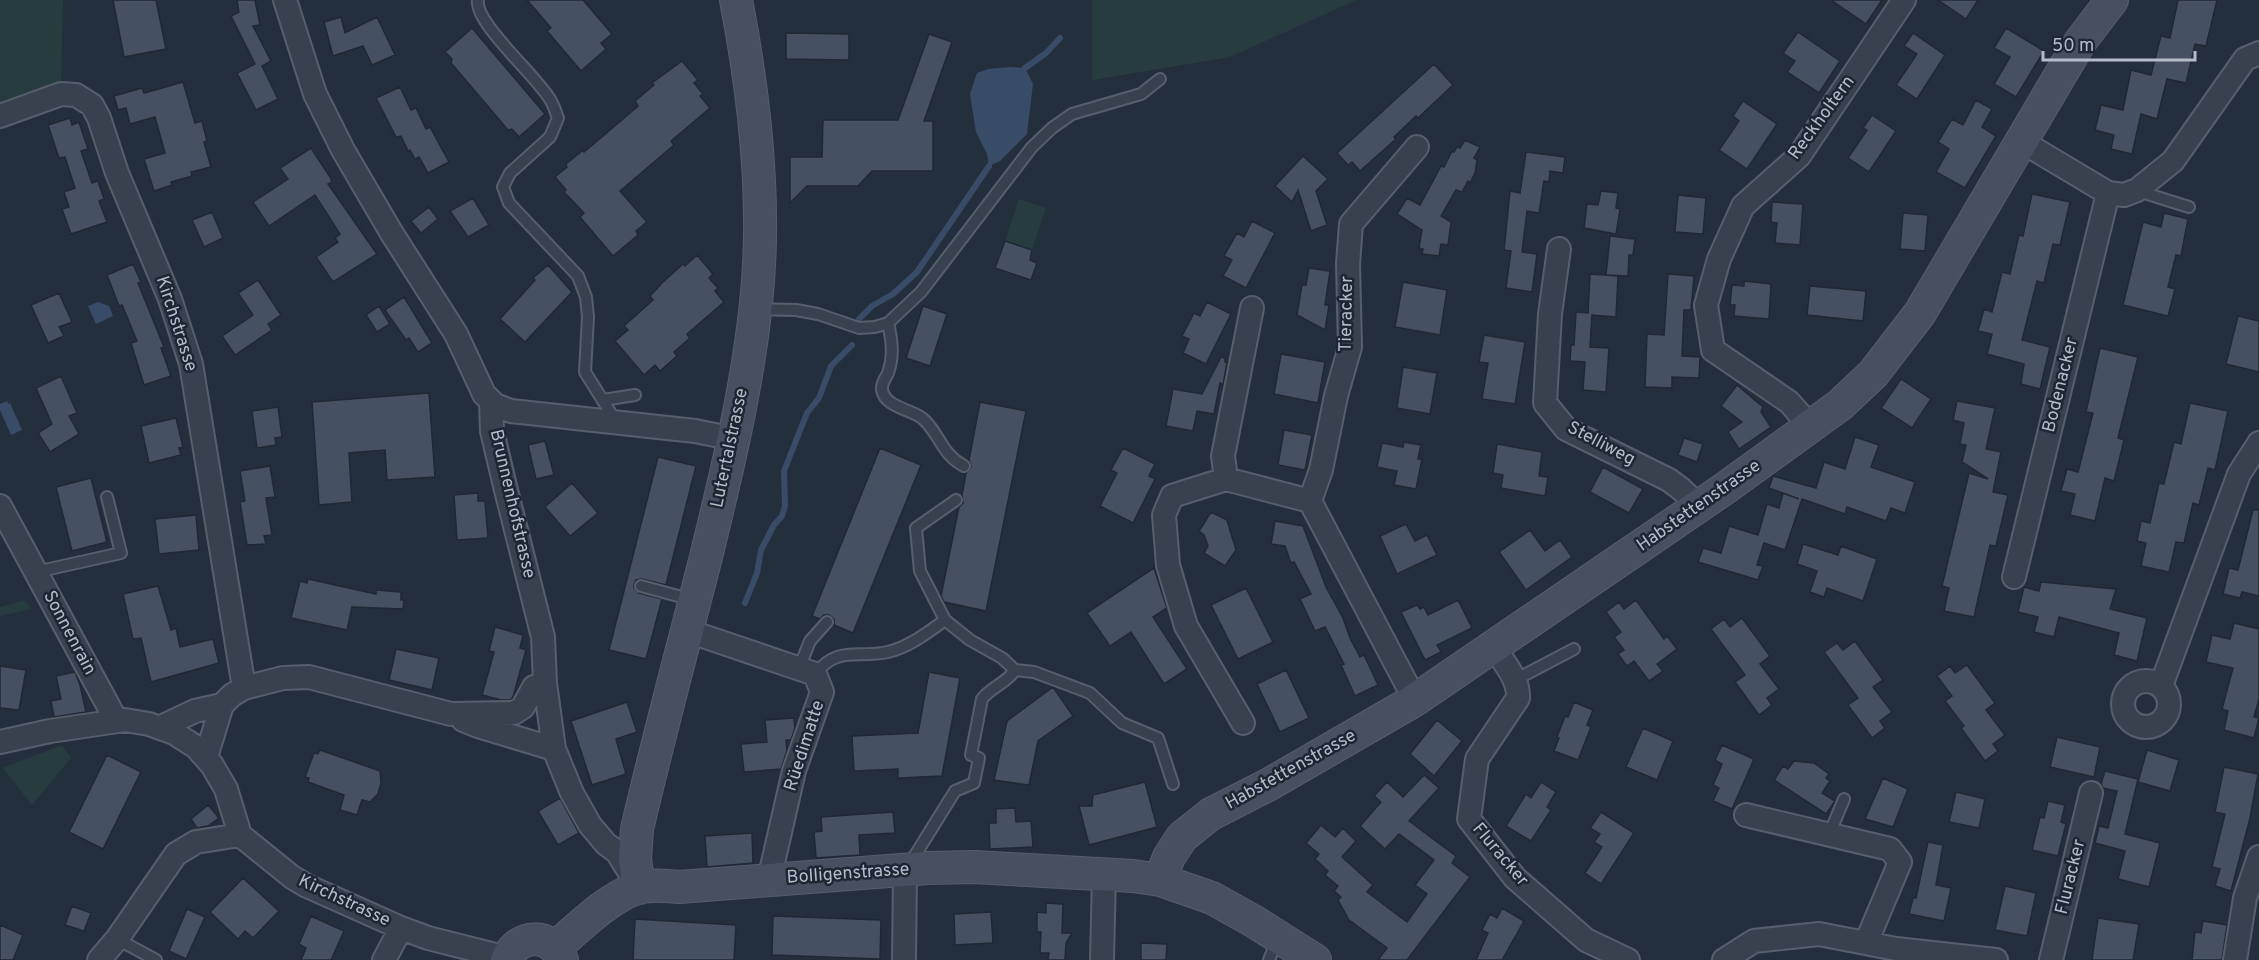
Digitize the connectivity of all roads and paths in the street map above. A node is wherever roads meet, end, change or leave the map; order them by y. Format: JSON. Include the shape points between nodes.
{"nodes":[{"id":1,"x":478,"y":0,"type":"edge"},
{"id":2,"x":736,"y":0,"type":"edge"},
{"id":3,"x":1904,"y":0,"type":"edge"},
{"id":4,"x":2112,"y":0,"type":"edge"},
{"id":5,"x":286,"y":2,"type":"edge"},
{"id":6,"x":2259,"y":53,"type":"edge"},
{"id":7,"x":1160,"y":79,"type":"dead end"},
{"id":8,"x":0,"y":116,"type":"edge"},
{"id":9,"x":2021,"y":141,"type":"junction"},
{"id":10,"x":1417,"y":147,"type":"dead end"},
{"id":11,"x":2137,"y":190,"type":"junction"},
{"id":12,"x":2108,"y":193,"type":"junction"},
{"id":13,"x":2189,"y":207,"type":"dead end"},
{"id":14,"x":1559,"y":249,"type":"dead end"},
{"id":15,"x":1252,"y":308,"type":"dead end"},
{"id":16,"x":755,"y":309,"type":"junction"},
{"id":17,"x":888,"y":323,"type":"junction"},
{"id":18,"x":635,"y":395,"type":"dead end"},
{"id":19,"x":603,"y":400,"type":"junction"},
{"id":20,"x":491,"y":401,"type":"junction"},
{"id":21,"x":616,"y":423,"type":"junction"},
{"id":22,"x":1811,"y":427,"type":"junction"},
{"id":23,"x":735,"y":439,"type":"junction"},
{"id":24,"x":2259,"y":443,"type":"edge"},
{"id":25,"x":964,"y":466,"type":"dead end"},
{"id":26,"x":1226,"y":478,"type":"junction"},
{"id":27,"x":107,"y":497,"type":"dead end"},
{"id":28,"x":956,"y":500,"type":"dead end"},
{"id":29,"x":1311,"y":501,"type":"junction"},
{"id":30,"x":0,"y":506,"type":"edge"},
{"id":31,"x":1699,"y":506,"type":"junction"},
{"id":32,"x":36,"y":572,"type":"junction"},
{"id":33,"x":2014,"y":577,"type":"dead end"},
{"id":34,"x":641,"y":586,"type":"dead end"},
{"id":35,"x":694,"y":600,"type":"junction"},
{"id":36,"x":945,"y":620,"type":"junction"},
{"id":37,"x":827,"y":622,"type":"dead end"},
{"id":38,"x":688,"y":631,"type":"junction"},
{"id":39,"x":1494,"y":647,"type":"junction"},
{"id":40,"x":1574,"y":649,"type":"dead end"},
{"id":41,"x":1015,"y":670,"type":"junction"},
{"id":42,"x":807,"y":671,"type":"junction"},
{"id":43,"x":1515,"y":680,"type":"junction"},
{"id":44,"x":545,"y":682,"type":"junction"},
{"id":45,"x":2161,"y":686,"type":"dead end"},
{"id":46,"x":244,"y":688,"type":"junction"},
{"id":47,"x":1415,"y":700,"type":"junction"},
{"id":48,"x":222,"y":705,"type":"junction"},
{"id":49,"x":451,"y":714,"type":"junction"},
{"id":50,"x":116,"y":720,"type":"junction"},
{"id":51,"x":1243,"y":723,"type":"dead end"},
{"id":52,"x":161,"y":727,"type":"junction"},
{"id":53,"x":0,"y":742,"type":"edge"},
{"id":54,"x":554,"y":749,"type":"junction"},
{"id":55,"x":206,"y":757,"type":"junction"},
{"id":56,"x":1173,"y":784,"type":"dead end"},
{"id":57,"x":2091,"y":793,"type":"dead end"},
{"id":58,"x":1845,"y":799,"type":"dead end"},
{"id":59,"x":1746,"y":815,"type":"dead end"},
{"id":60,"x":240,"y":835,"type":"junction"},
{"id":61,"x":1829,"y":835,"type":"junction"},
{"id":62,"x":2259,"y":857,"type":"edge"},
{"id":63,"x":905,"y":871,"type":"junction"},
{"id":64,"x":1104,"y":873,"type":"junction"},
{"id":65,"x":769,"y":880,"type":"junction"},
{"id":66,"x":1160,"y":880,"type":"junction"},
{"id":67,"x":639,"y":888,"type":"junction"},
{"id":68,"x":401,"y":928,"type":"junction"},
{"id":69,"x":117,"y":939,"type":"junction"},
{"id":70,"x":1866,"y":943,"type":"junction"},
{"id":71,"x":1274,"y":948,"type":"edge"},
{"id":72,"x":559,"y":954,"type":"edge"},
{"id":73,"x":507,"y":959,"type":"edge"},
{"id":74,"x":1622,"y":959,"type":"edge"},
{"id":75,"x":99,"y":960,"type":"edge"},
{"id":76,"x":156,"y":960,"type":"edge"},
{"id":77,"x":384,"y":960,"type":"edge"},
{"id":78,"x":904,"y":960,"type":"edge"},
{"id":79,"x":1102,"y":960,"type":"edge"},
{"id":80,"x":1315,"y":960,"type":"edge"},
{"id":81,"x":1725,"y":960,"type":"edge"},
{"id":82,"x":1996,"y":960,"type":"edge"},
{"id":83,"x":2051,"y":960,"type":"edge"},
{"id":84,"x":2235,"y":960,"type":"edge"}],
"edges":[{"from":1,"to":19,"type":"lane","via":[[486,23],[551,100],[558,118],[550,137],[510,173],[503,187],[509,203],[578,276],[588,317],[585,372]]},
{"from":2,"to":16,"type":"street","name":"Lutertalstrasse","via":[[755,134],[759,249]]},
{"from":3,"to":22,"type":"street","name":"Reckholtern","via":[[1799,156],[1743,206],[1719,260],[1706,305],[1713,350],[1789,402]]},
{"from":4,"to":9,"type":"street","name":"Habstettenstrasse","via":[[2080,42]]},
{"from":5,"to":20,"type":"street","via":[[327,121],[456,334],[480,387]]},
{"from":6,"to":11,"type":"street","via":[[2245,59],[2173,161]]},
{"from":7,"to":17,"type":"lane","via":[[1141,94],[1072,114],[1052,128],[1032,147],[921,292]]},
{"from":8,"to":46,"type":"street","name":"Kirchstrasse","via":[[69,93],[87,101],[99,118],[117,173],[179,320],[191,364]]},
{"from":9,"to":12,"type":"street"},
{"from":9,"to":22,"type":"street","name":"Habstettenstrasse","via":[[1904,336],[1873,374]]},
{"from":10,"to":29,"type":"street","name":"Tieracker","via":[[1351,224],[1350,347]]},
{"from":11,"to":12,"type":"street","via":[[2124,195]]},
{"from":11,"to":13,"type":"lane"},
{"from":12,"to":33,"type":"street","name":"Bodenacker"},
{"from":14,"to":31,"type":"street","name":"Stelliweg","via":[[1550,314],[1545,404],[1566,429],[1669,480]]},
{"from":15,"to":26,"type":"street","via":[[1223,456]]},
{"from":16,"to":17,"type":"lane","via":[[818,314],[859,328]]},
{"from":16,"to":23,"type":"street","name":"Lutertalstrasse"},
{"from":17,"to":25,"type":"lane","via":[[892,342],[882,385],[884,395],[923,420],[949,456]]},
{"from":18,"to":19,"type":"lane"},
{"from":19,"to":21,"type":"lane"},
{"from":20,"to":21,"type":"street","via":[[511,411]]},
{"from":20,"to":44,"type":"street","name":"Brunnenhofstrasse","via":[[492,431],[543,637]]},
{"from":21,"to":23,"type":"street"},
{"from":22,"to":31,"type":"street","name":"Habstettenstrasse"},
{"from":23,"to":35,"type":"street","name":"Lutertalstrasse"},
{"from":24,"to":45,"type":"street","via":[[2239,474]]},
{"from":26,"to":29,"type":"street"},
{"from":26,"to":51,"type":"street","via":[[1172,496],[1164,515],[1168,565],[1186,626]]},
{"from":27,"to":32,"type":"lane","via":[[121,552]]},
{"from":28,"to":36,"type":"lane","via":[[915,528],[920,571]]},
{"from":29,"to":47,"type":"street"},
{"from":30,"to":32,"type":"street","name":"Sonnenrain"},
{"from":31,"to":39,"type":"street","name":"Habstettenstrasse"},
{"from":32,"to":50,"type":"street","name":"Sonnenrain"},
{"from":34,"to":35,"type":"lane"},
{"from":35,"to":38,"type":"street","name":"Lutertalstrasse"},
{"from":36,"to":41,"type":"lane"},
{"from":36,"to":42,"type":"lane","via":[[906,646],[887,653],[837,656]]},
{"from":37,"to":42,"type":"lane","via":[[810,641]]},
{"from":38,"to":42,"type":"street"},
{"from":38,"to":67,"type":"street","name":"Lutertalstrasse","via":[[637,829],[635,859]]},
{"from":39,"to":43,"type":"street"},
{"from":39,"to":47,"type":"street","name":"Habstettenstrasse"},
{"from":40,"to":43,"type":"lane"},
{"from":41,"to":56,"type":"lane","via":[[1034,672],[1090,693],[1122,723],[1158,738]]},
{"from":41,"to":63,"type":"lane","via":[[982,699],[971,755],[979,758],[974,783],[955,791]]},
{"from":42,"to":65,"type":"street","name":"Rüedimatte","via":[[822,693],[794,771]]},
{"from":43,"to":74,"type":"street","name":"Fluracker","via":[[1518,698],[1477,759],[1469,819],[1515,878],[1586,940]]},
{"from":44,"to":49,"type":"street","via":[[534,687],[523,707],[514,713]]},
{"from":44,"to":54,"type":"street","name":"Brunnenhofstrasse"},
{"from":46,"to":48,"type":"street"},
{"from":46,"to":49,"type":"street","via":[[290,677],[309,677]]},
{"from":47,"to":66,"type":"street","name":"Habstettenstrasse","via":[[1211,814],[1182,837]]},
{"from":48,"to":52,"type":"street","via":[[195,711]]},
{"from":48,"to":55,"type":"street"},
{"from":49,"to":54,"type":"street"},
{"from":50,"to":52,"type":"street"},
{"from":50,"to":53,"type":"street"},
{"from":52,"to":55,"type":"street","via":[[185,739]]},
{"from":54,"to":67,"type":"street","name":"Brunnenhofstrasse","via":[[590,825],[617,852]]},
{"from":55,"to":60,"type":"street","via":[[226,789]]},
{"from":57,"to":83,"type":"street","name":"Fluracker"},
{"from":58,"to":61,"type":"lane"},
{"from":59,"to":61,"type":"street"},
{"from":60,"to":68,"type":"street","name":"Kirchstrasse","via":[[307,886]]},
{"from":60,"to":69,"type":"street","via":[[196,842],[182,849]]},
{"from":61,"to":70,"type":"street","via":[[1890,849],[1900,862]]},
{"from":62,"to":84,"type":"street","via":[[2245,898]]},
{"from":63,"to":64,"type":"street","name":"Bolligenstrasse","via":[[974,867]]},
{"from":63,"to":65,"type":"street","name":"Bolligenstrasse"},
{"from":63,"to":78,"type":"street"},
{"from":64,"to":66,"type":"street","name":"Bolligenstrasse"},
{"from":64,"to":79,"type":"street"},
{"from":65,"to":67,"type":"street","name":"Bolligenstrasse"},
{"from":66,"to":71,"type":"street","name":"Bolligenstrasse","via":[[1212,898]]},
{"from":67,"to":72,"type":"street","name":"Bolligenstrasse","via":[[599,911]]},
{"from":68,"to":73,"type":"street","name":"Kirchstrasse"},
{"from":68,"to":77,"type":"street"},
{"from":69,"to":75,"type":"street"},
{"from":69,"to":76,"type":"lane"},
{"from":70,"to":81,"type":"street","via":[[1819,934],[1754,941]]},
{"from":70,"to":82,"type":"street"},
{"from":71,"to":80,"type":"street","name":"Bolligenstrasse"},
{"from":72,"to":73,"type":"street","via":[[541,939],[524,940]]}]}
